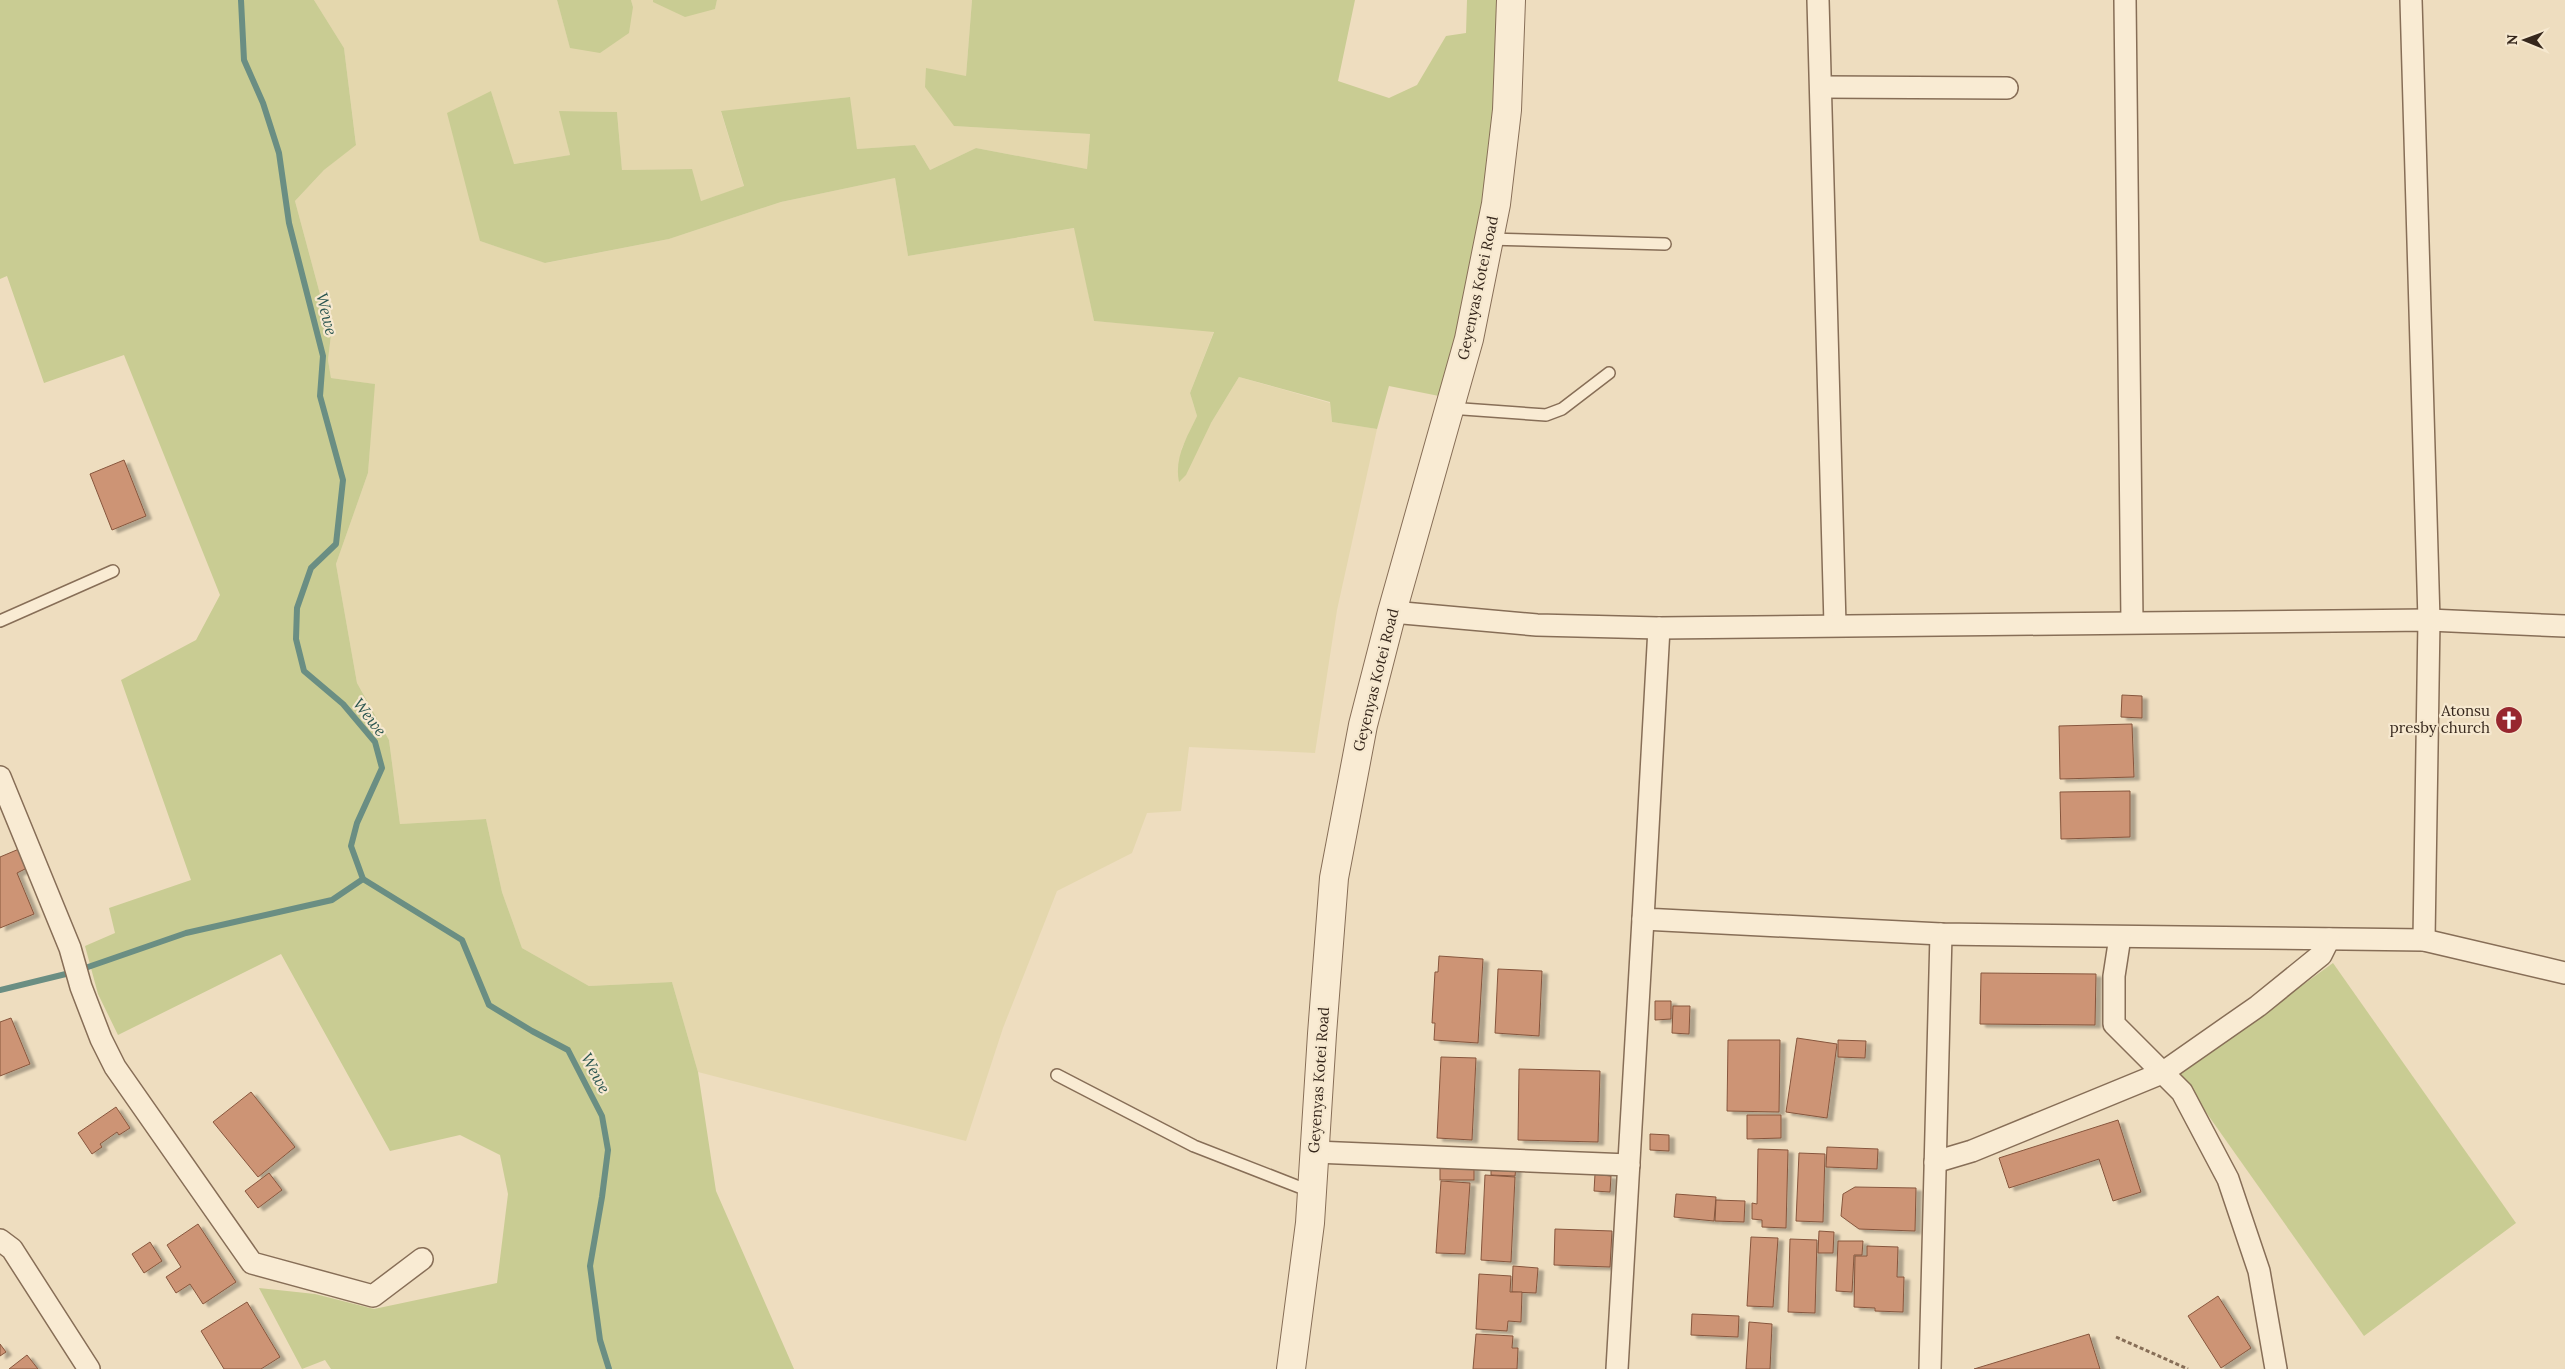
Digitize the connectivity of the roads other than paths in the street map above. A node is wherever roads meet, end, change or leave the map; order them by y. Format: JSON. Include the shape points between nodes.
{"nodes":[{"id":1,"x":1511,"y":0,"type":"edge"},
{"id":2,"x":1818,"y":0,"type":"edge"},
{"id":3,"x":2124,"y":0,"type":"edge"},
{"id":4,"x":2411,"y":0,"type":"edge"},
{"id":5,"x":1821,"y":87,"type":"junction"},
{"id":6,"x":2007,"y":88,"type":"dead end"},
{"id":7,"x":1488,"y":239,"type":"junction"},
{"id":8,"x":1665,"y":244,"type":"dead end"},
{"id":9,"x":1608,"y":373,"type":"dead end"},
{"id":10,"x":1449,"y":408,"type":"junction"},
{"id":11,"x":114,"y":571,"type":"dead end"},
{"id":12,"x":1392,"y":612,"type":"junction"},
{"id":13,"x":2429,"y":620,"type":"junction"},
{"id":14,"x":0,"y":621,"type":"edge"},
{"id":15,"x":2132,"y":622,"type":"junction"},
{"id":16,"x":1834,"y":625,"type":"junction"},
{"id":17,"x":2565,"y":626,"type":"edge"},
{"id":18,"x":1659,"y":628,"type":"junction"},
{"id":19,"x":0,"y":778,"type":"edge"},
{"id":20,"x":1643,"y":919,"type":"junction"},
{"id":21,"x":1941,"y":934,"type":"junction"},
{"id":22,"x":2120,"y":937,"type":"junction"},
{"id":23,"x":2329,"y":939,"type":"junction"},
{"id":24,"x":2424,"y":940,"type":"junction"},
{"id":25,"x":2565,"y":973,"type":"edge"},
{"id":26,"x":2162,"y":1073,"type":"junction"},
{"id":27,"x":1057,"y":1075,"type":"dead end"},
{"id":28,"x":1314,"y":1152,"type":"junction"},
{"id":29,"x":1935,"y":1162,"type":"junction"},
{"id":30,"x":1629,"y":1165,"type":"junction"},
{"id":31,"x":1312,"y":1192,"type":"junction"},
{"id":32,"x":0,"y":1240,"type":"edge"},
{"id":33,"x":422,"y":1259,"type":"dead end"},
{"id":34,"x":89,"y":1369,"type":"edge"},
{"id":35,"x":1291,"y":1369,"type":"edge"},
{"id":36,"x":1617,"y":1369,"type":"edge"},
{"id":37,"x":1930,"y":1369,"type":"edge"},
{"id":38,"x":2276,"y":1369,"type":"edge"}],
"edges":[{"from":1,"to":7,"type":"street","name":"Geyenyas Kotei Road","via":[[1508,110],[1503,159]]},
{"from":2,"to":5,"type":"street"},
{"from":3,"to":15,"type":"street"},
{"from":4,"to":13,"type":"street"},
{"from":5,"to":6,"type":"street"},
{"from":5,"to":16,"type":"street"},
{"from":7,"to":8,"type":"lane"},
{"from":7,"to":10,"type":"street","name":"Geyenyas Kotei Road","via":[[1469,339]]},
{"from":9,"to":10,"type":"lane","via":[[1562,409],[1546,415]]},
{"from":10,"to":12,"type":"street","name":"Geyenyas Kotei Road"},
{"from":11,"to":14,"type":"lane"},
{"from":12,"to":18,"type":"street","via":[[1536,624]]},
{"from":12,"to":28,"type":"street","name":"Geyenyas Kotei Road","via":[[1363,725],[1334,878]]},
{"from":13,"to":15,"type":"street"},
{"from":13,"to":17,"type":"street"},
{"from":13,"to":24,"type":"street"},
{"from":15,"to":16,"type":"street"},
{"from":16,"to":18,"type":"street"},
{"from":18,"to":20,"type":"street"},
{"from":19,"to":33,"type":"street","via":[[70,948],[101,1039],[115,1067],[252,1263],[374,1296]]},
{"from":20,"to":21,"type":"street"},
{"from":20,"to":30,"type":"street"},
{"from":21,"to":22,"type":"street"},
{"from":21,"to":29,"type":"street"},
{"from":22,"to":23,"type":"street"},
{"from":22,"to":26,"type":"street","via":[[2114,976],[2114,1024]]},
{"from":23,"to":24,"type":"street"},
{"from":23,"to":26,"type":"street","via":[[2321,955],[2258,1006]]},
{"from":24,"to":25,"type":"street"},
{"from":26,"to":29,"type":"street","via":[[1972,1151]]},
{"from":26,"to":38,"type":"street","via":[[2182,1092],[2228,1179],[2259,1271]]},
{"from":27,"to":31,"type":"lane","via":[[1194,1146]]},
{"from":28,"to":30,"type":"street"},
{"from":28,"to":31,"type":"street","name":"Geyenyas Kotei Road"},
{"from":29,"to":37,"type":"street"},
{"from":30,"to":36,"type":"street"},
{"from":31,"to":35,"type":"street","name":"Geyenyas Kotei Road"},
{"from":32,"to":34,"type":"street","via":[[12,1249]]}]}
